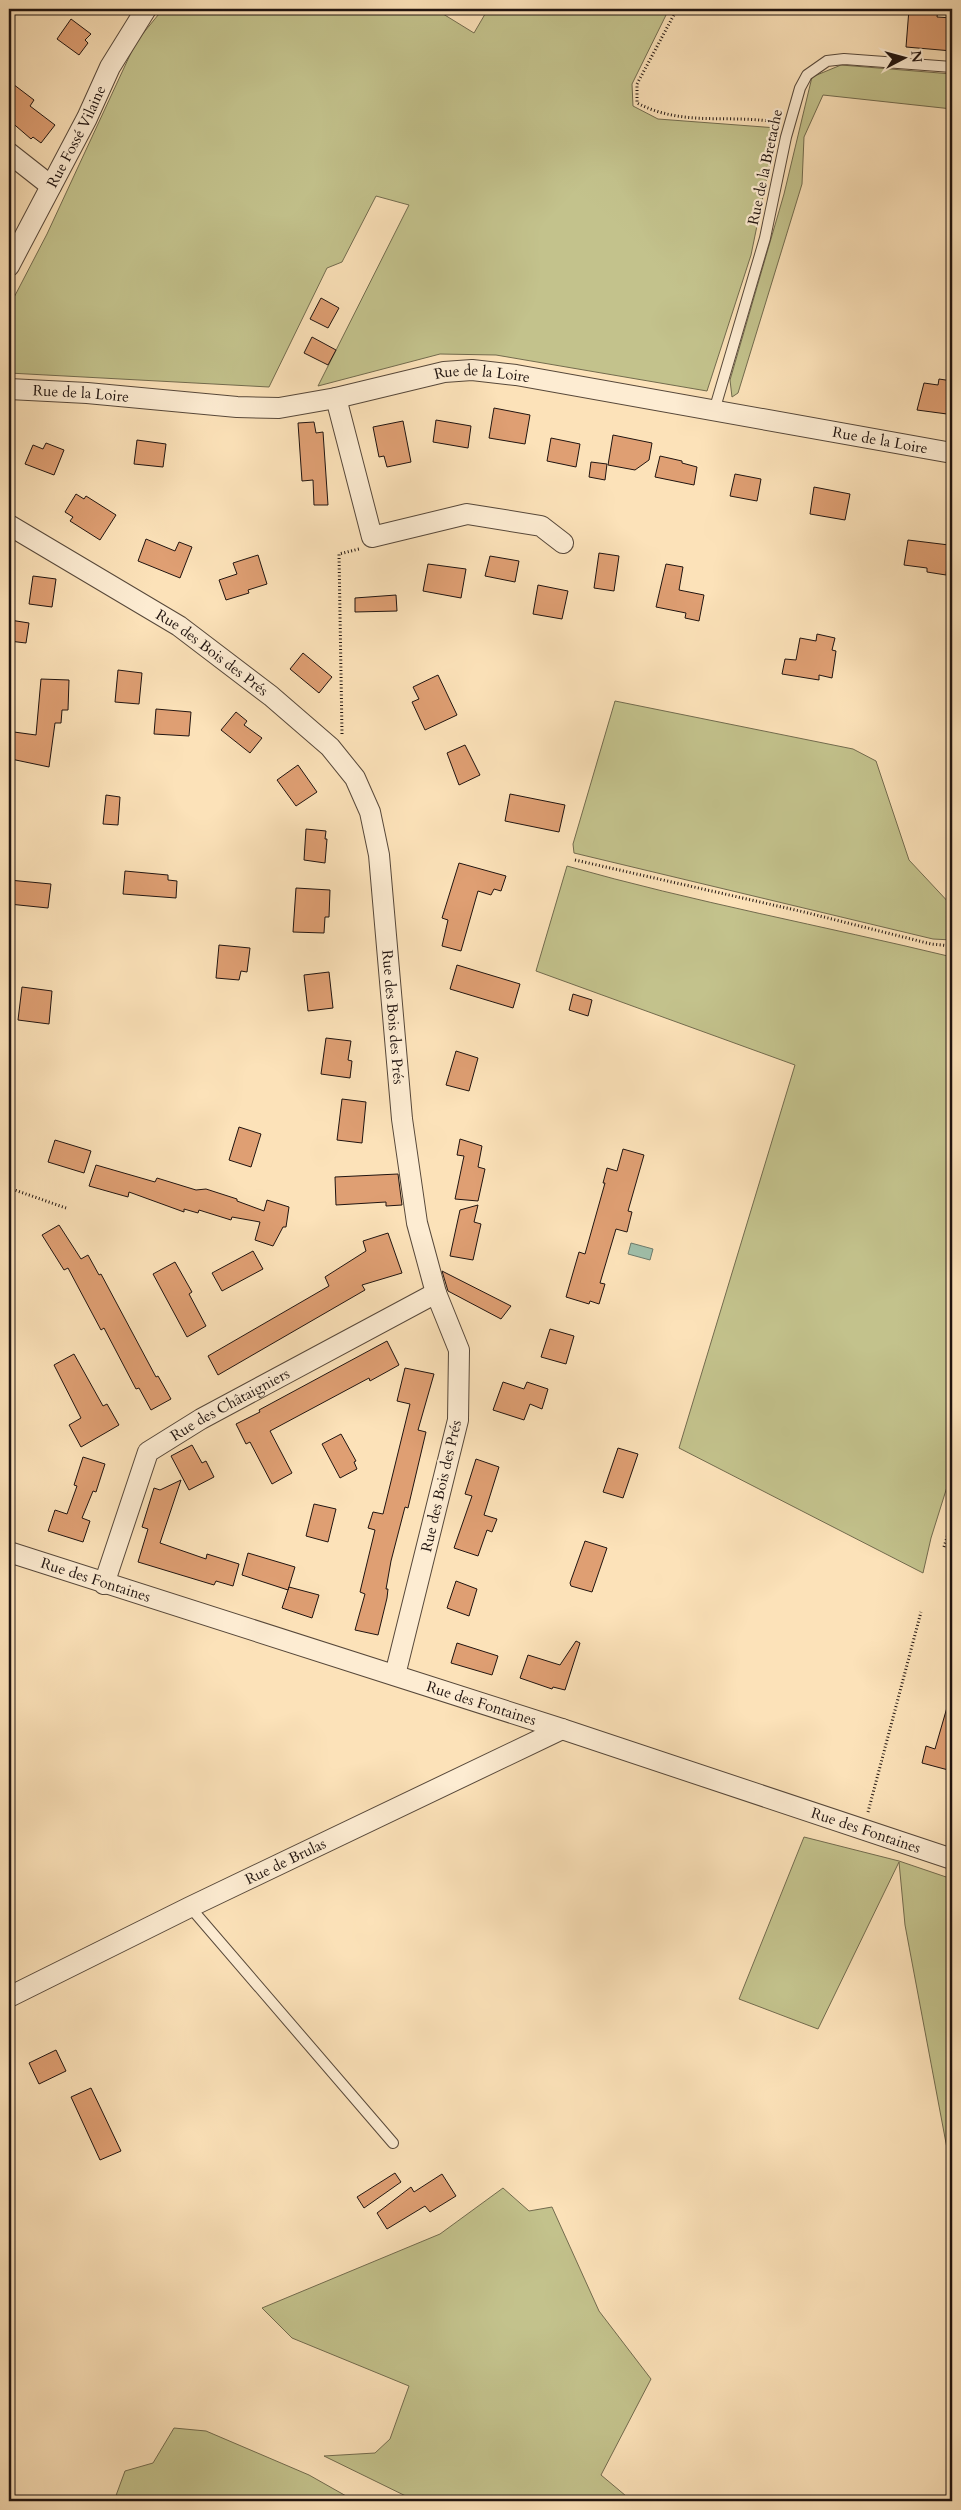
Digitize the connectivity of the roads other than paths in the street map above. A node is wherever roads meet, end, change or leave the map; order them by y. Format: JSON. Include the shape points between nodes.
{"nodes":[{"id":1,"x":146,"y":9,"type":"edge"},
{"id":2,"x":952,"y":67,"type":"edge"},
{"id":3,"x":9,"y":153,"type":"edge"},
{"id":4,"x":51,"y":186,"type":"junction"},
{"id":5,"x":9,"y":266,"type":"edge"},
{"id":6,"x":9,"y":389,"type":"edge"},
{"id":7,"x":336,"y":398,"type":"junction"},
{"id":8,"x":714,"y":411,"type":"junction"},
{"id":9,"x":952,"y":453,"type":"edge"},
{"id":10,"x":9,"y":525,"type":"edge"},
{"id":11,"x":563,"y":543,"type":"dead end"},
{"id":12,"x":436,"y":1293,"type":"junction"},
{"id":13,"x":9,"y":1552,"type":"edge"},
{"id":14,"x":104,"y":1584,"type":"junction"},
{"id":15,"x":395,"y":1675,"type":"junction"},
{"id":16,"x":562,"y":1729,"type":"junction"},
{"id":17,"x":952,"y":1859,"type":"edge"},
{"id":18,"x":190,"y":1907,"type":"junction"},
{"id":19,"x":9,"y":1997,"type":"edge"},
{"id":20,"x":393,"y":2143,"type":"dead end"}],
"edges":[{"from":1,"to":4,"type":"street","name":"Rue Fossé Vilaine","via":[[110,67]]},
{"from":2,"to":8,"type":"lane","name":"Rue de la Bretache","via":[[844,59],[828,61],[807,75],[789,124],[765,238]]},
{"from":3,"to":4,"type":"street"},
{"from":4,"to":5,"type":"street","name":"Rue Fossé Vilaine"},
{"from":6,"to":7,"type":"street","name":"Rue de la Loire","via":[[245,408],[279,408]]},
{"from":7,"to":8,"type":"street","name":"Rue de la Loire","via":[[444,372],[472,370]]},
{"from":7,"to":11,"type":"street","via":[[372,537],[467,514],[541,526]]},
{"from":8,"to":9,"type":"street","name":"Rue de la Loire"},
{"from":10,"to":12,"type":"street","name":"Rue des Bois des Prés","via":[[178,626],[271,696],[330,747],[355,778],[370,812],[380,854],[402,1119],[417,1223]]},
{"from":12,"to":14,"type":"street","name":"Rue des Châtaigniers","via":[[201,1419],[148,1452]]},
{"from":12,"to":15,"type":"street","name":"Rue des Bois des Prés","via":[[458,1350],[458,1420]]},
{"from":13,"to":14,"type":"street","name":"Rue des Fontaines"},
{"from":14,"to":15,"type":"street","name":"Rue des Fontaines"},
{"from":15,"to":16,"type":"street","name":"Rue des Fontaines"},
{"from":16,"to":17,"type":"street","name":"Rue des Fontaines"},
{"from":16,"to":18,"type":"street","name":"Rue de Brulas"},
{"from":18,"to":19,"type":"street","name":"Rue de Brulas"},
{"from":18,"to":20,"type":"lane"}]}
